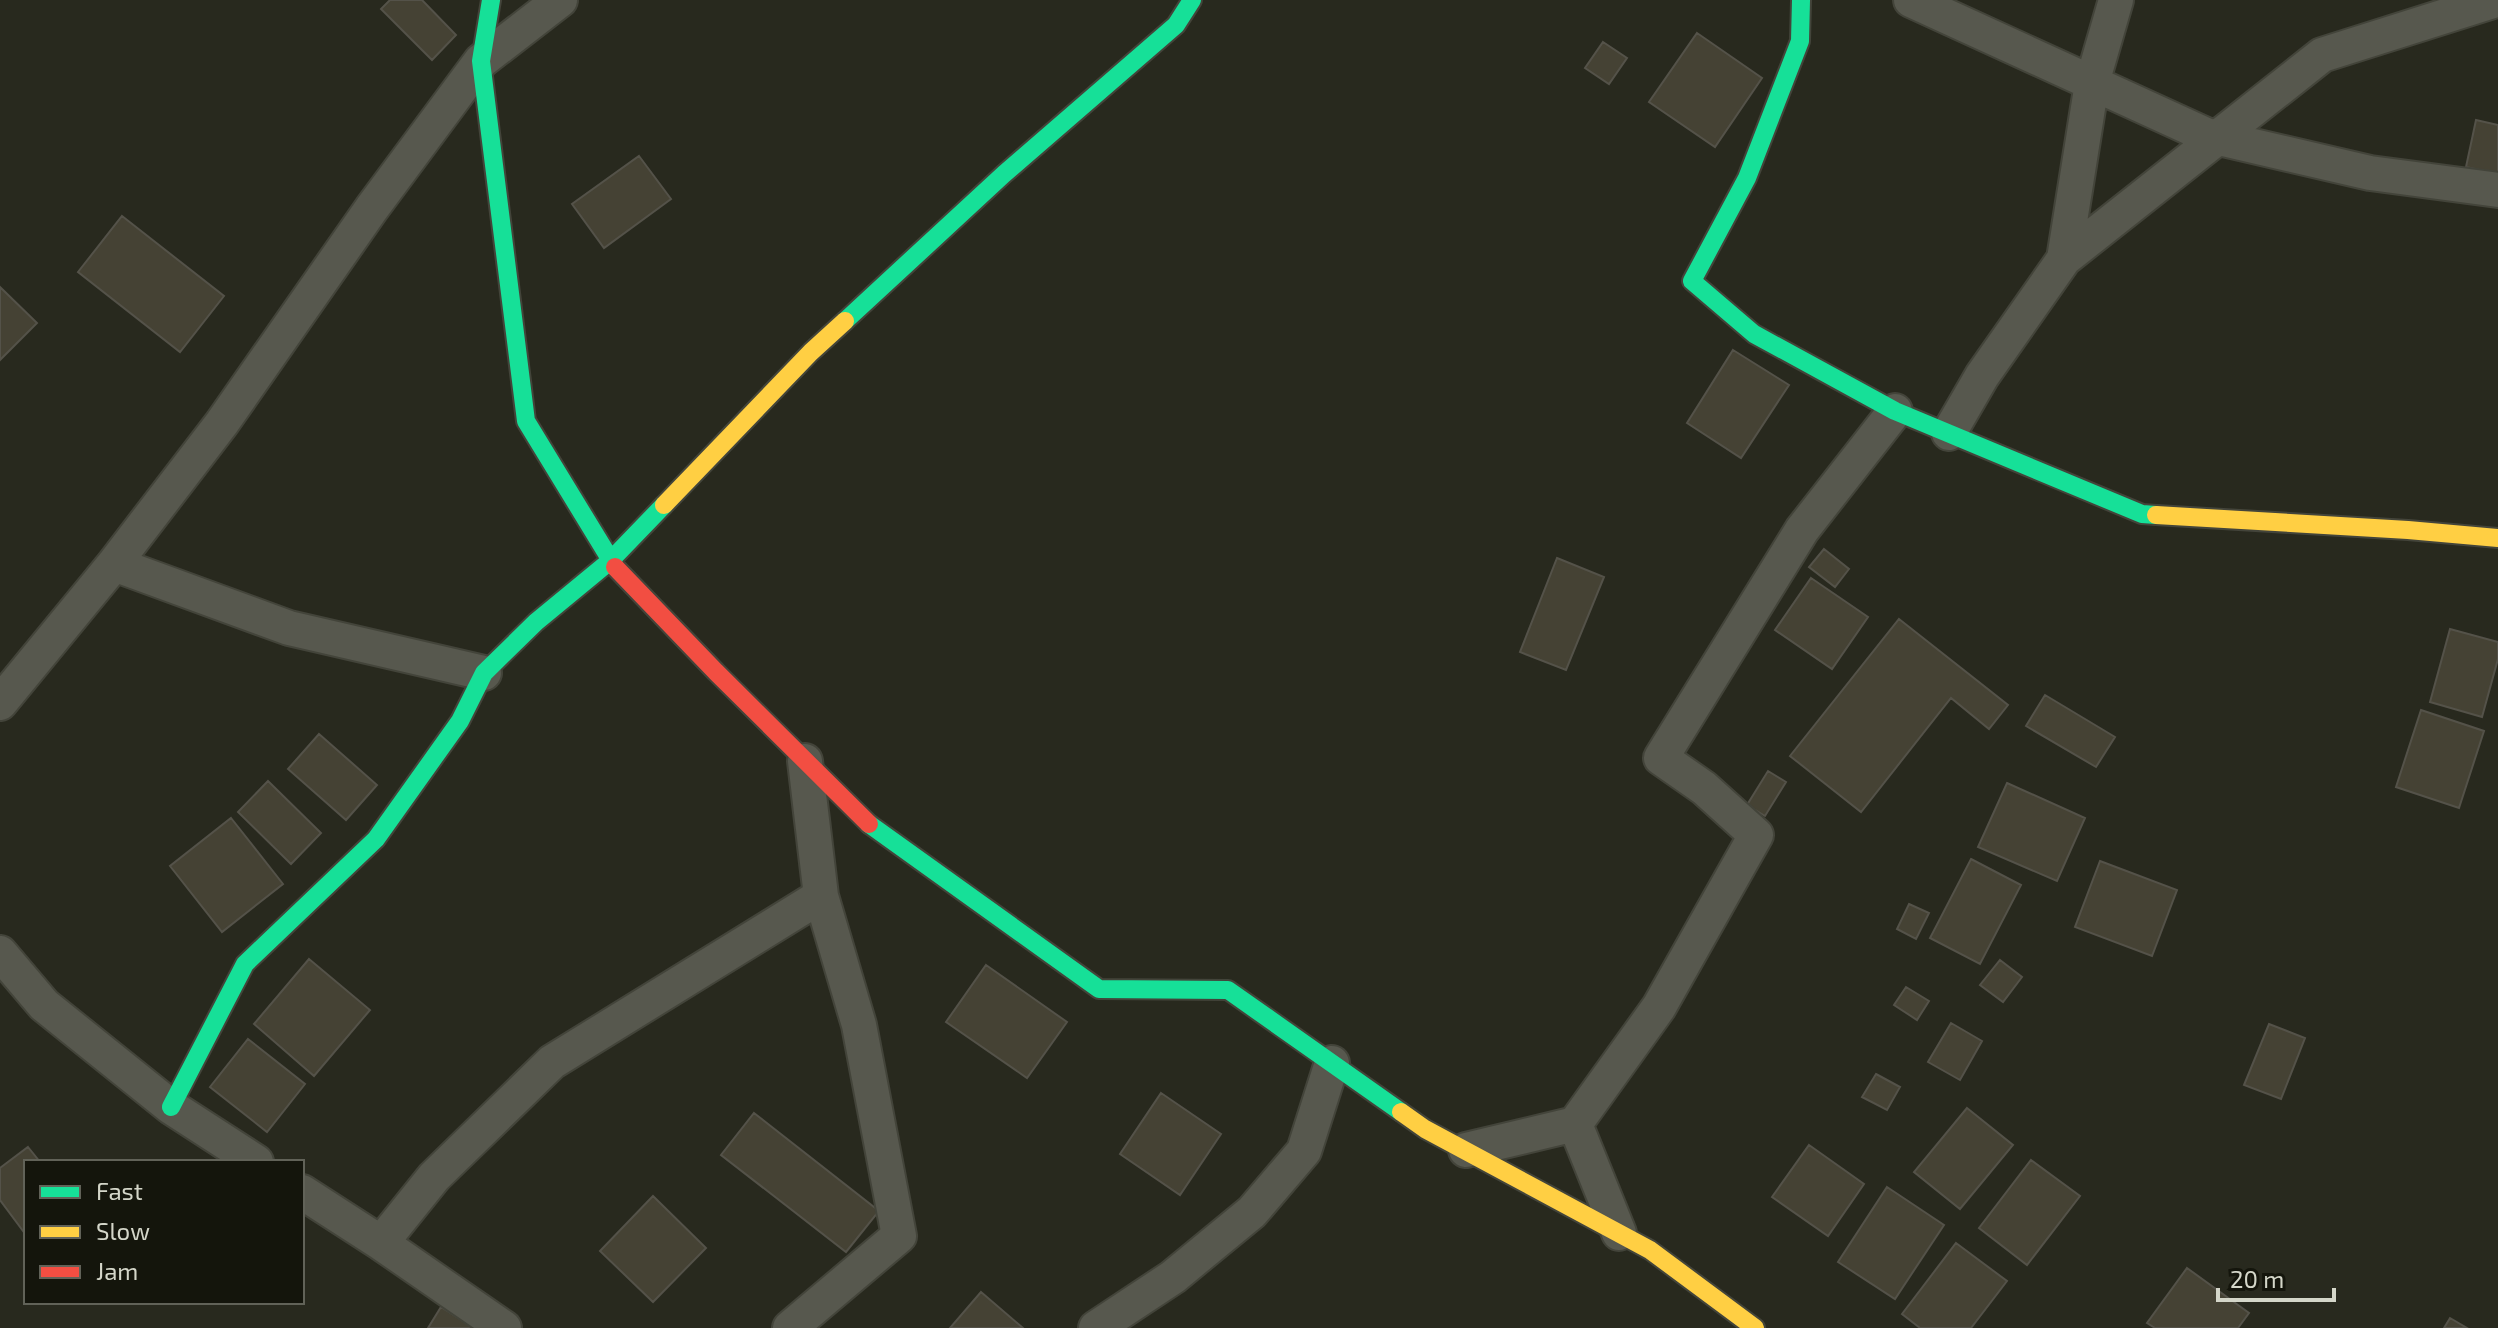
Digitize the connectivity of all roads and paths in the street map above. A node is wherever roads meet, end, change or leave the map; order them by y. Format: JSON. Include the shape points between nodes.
{"nodes":[{"id":1,"x":491,"y":0,"type":"edge"},
{"id":2,"x":560,"y":0,"type":"edge"},
{"id":3,"x":1192,"y":0,"type":"edge"},
{"id":4,"x":1801,"y":0,"type":"edge"},
{"id":5,"x":1911,"y":0,"type":"edge"},
{"id":6,"x":2116,"y":0,"type":"edge"},
{"id":7,"x":2496,"y":0,"type":"edge"},
{"id":8,"x":481,"y":61,"type":"junction"},
{"id":9,"x":2092,"y":83,"type":"junction"},
{"id":10,"x":2218,"y":138,"type":"junction"},
{"id":11,"x":2498,"y":190,"type":"edge"},
{"id":12,"x":2064,"y":259,"type":"junction"},
{"id":13,"x":1895,"y":411,"type":"junction"},
{"id":14,"x":1949,"y":433,"type":"junction"},
{"id":15,"x":2498,"y":538,"type":"edge"},
{"id":16,"x":610,"y":561,"type":"junction"},
{"id":17,"x":114,"y":564,"type":"junction"},
{"id":18,"x":484,"y":673,"type":"junction"},
{"id":19,"x":0,"y":703,"type":"edge"},
{"id":20,"x":805,"y":761,"type":"junction"},
{"id":21,"x":821,"y":896,"type":"junction"},
{"id":22,"x":0,"y":953,"type":"edge"},
{"id":23,"x":1332,"y":1063,"type":"junction"},
{"id":24,"x":171,"y":1107,"type":"junction"},
{"id":25,"x":1575,"y":1124,"type":"junction"},
{"id":26,"x":1466,"y":1150,"type":"junction"},
{"id":27,"x":253,"y":1160,"type":"edge"},
{"id":28,"x":304,"y":1193,"type":"edge"},
{"id":29,"x":1619,"y":1233,"type":"junction"},
{"id":30,"x":381,"y":1243,"type":"junction"},
{"id":31,"x":504,"y":1328,"type":"edge"},
{"id":32,"x":790,"y":1328,"type":"edge"},
{"id":33,"x":1096,"y":1328,"type":"edge"},
{"id":34,"x":1755,"y":1328,"type":"edge"}],
"edges":[{"from":1,"to":8,"type":"street"},
{"from":2,"to":8,"type":"street"},
{"from":3,"to":16,"type":"street","via":[[1176,25],[811,352]]},
{"from":4,"to":13,"type":"street","via":[[1800,41],[1747,178],[1692,281],[1754,334]]},
{"from":5,"to":9,"type":"street"},
{"from":6,"to":9,"type":"street"},
{"from":7,"to":10,"type":"street","via":[[2322,55]]},
{"from":8,"to":16,"type":"street","via":[[526,421]]},
{"from":8,"to":17,"type":"street","via":[[222,423]]},
{"from":9,"to":10,"type":"street"},
{"from":9,"to":12,"type":"street"},
{"from":10,"to":11,"type":"street","via":[[2370,173]]},
{"from":10,"to":12,"type":"street"},
{"from":12,"to":14,"type":"street"},
{"from":13,"to":14,"type":"street"},
{"from":13,"to":25,"type":"street","via":[[1802,530],[1661,758],[1756,835],[1659,1007]]},
{"from":14,"to":15,"type":"street","via":[[2142,514]]},
{"from":16,"to":18,"type":"street"},
{"from":16,"to":20,"type":"street"},
{"from":17,"to":18,"type":"street","via":[[289,628]]},
{"from":17,"to":19,"type":"street"},
{"from":18,"to":24,"type":"street","via":[[460,721],[376,839],[245,964]]},
{"from":20,"to":21,"type":"street"},
{"from":20,"to":23,"type":"street","via":[[862,819],[1099,989],[1228,990]]},
{"from":21,"to":30,"type":"street","via":[[552,1062],[434,1177]]},
{"from":21,"to":32,"type":"street","via":[[859,1025],[899,1236]]},
{"from":22,"to":24,"type":"street","via":[[44,1005]]},
{"from":23,"to":26,"type":"street","via":[[1425,1129]]},
{"from":23,"to":33,"type":"street","via":[[1304,1151],[1252,1212],[1173,1277]]},
{"from":24,"to":27,"type":"street"},
{"from":25,"to":26,"type":"street"},
{"from":25,"to":29,"type":"street"},
{"from":26,"to":29,"type":"street"},
{"from":28,"to":30,"type":"street"},
{"from":29,"to":34,"type":"street"},
{"from":30,"to":31,"type":"street"}]}
